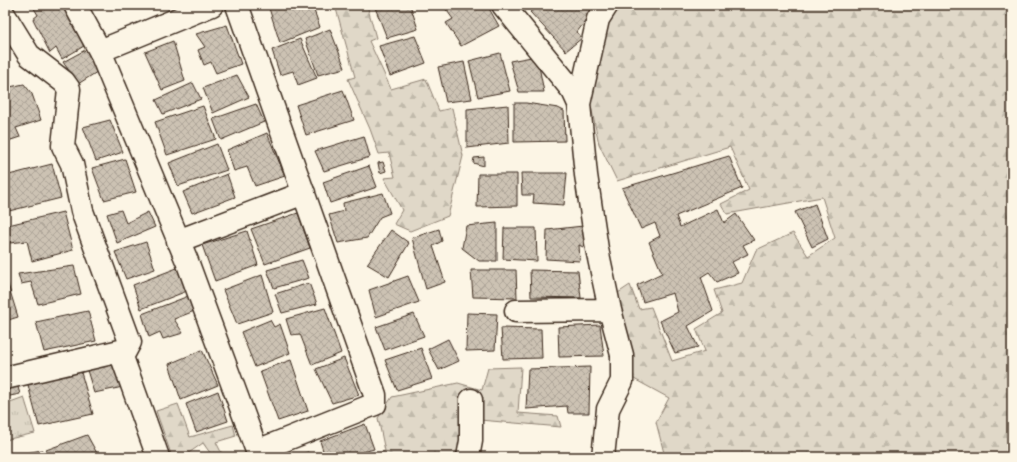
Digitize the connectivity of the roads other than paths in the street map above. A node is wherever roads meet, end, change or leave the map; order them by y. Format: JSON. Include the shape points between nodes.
{"nodes":[{"id":1,"x":75,"y":5,"type":"edge"},
{"id":2,"x":212,"y":5,"type":"edge"},
{"id":3,"x":237,"y":5,"type":"edge"},
{"id":4,"x":503,"y":5,"type":"edge"},
{"id":5,"x":607,"y":5,"type":"edge"},
{"id":6,"x":5,"y":16,"type":"edge"},
{"id":7,"x":100,"y":51,"type":"junction"},
{"id":8,"x":579,"y":104,"type":"junction"},
{"id":9,"x":304,"y":193,"type":"junction"},
{"id":10,"x":178,"y":241,"type":"junction"},
{"id":11,"x":516,"y":310,"type":"dead end"},
{"id":12,"x":610,"y":310,"type":"junction"},
{"id":13,"x":121,"y":354,"type":"junction"},
{"id":14,"x":5,"y":378,"type":"edge"},
{"id":15,"x":471,"y":400,"type":"dead end"},
{"id":16,"x":158,"y":457,"type":"edge"},
{"id":17,"x":468,"y":457,"type":"edge"},
{"id":18,"x":603,"y":457,"type":"edge"}],
"edges":[{"from":1,"to":7,"type":"street"},
{"from":2,"to":7,"type":"street"},
{"from":3,"to":9,"type":"street"},
{"from":4,"to":8,"type":"street","via":[[573,91]]},
{"from":5,"to":8,"type":"street","via":[[598,19]]},
{"from":6,"to":13,"type":"street","via":[[29,55],[64,82],[69,89],[63,146],[72,164],[82,211],[130,342]]},
{"from":7,"to":10,"type":"street"},
{"from":8,"to":12,"type":"street","via":[[597,249]]},
{"from":9,"to":10,"type":"street"},
{"from":9,"to":10,"type":"street","via":[[375,395],[375,404],[257,451]]},
{"from":11,"to":12,"type":"street"},
{"from":12,"to":18,"type":"street","via":[[622,355],[622,381],[608,409]]},
{"from":13,"to":14,"type":"street"},
{"from":13,"to":16,"type":"street"},
{"from":15,"to":17,"type":"street","via":[[471,441]]}]}
